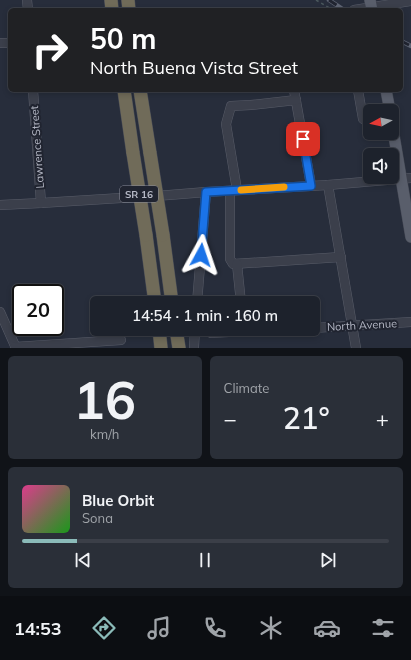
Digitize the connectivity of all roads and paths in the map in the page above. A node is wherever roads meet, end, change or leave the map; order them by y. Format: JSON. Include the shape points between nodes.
{"nodes":[{"id":1,"x":316,"y":0,"type":"edge"},
{"id":2,"x":411,"y":1,"type":"edge"},
{"id":3,"x":371,"y":6,"type":"edge"},
{"id":4,"x":330,"y":8,"type":"edge"},
{"id":5,"x":33,"y":92,"type":"edge"},
{"id":6,"x":124,"y":92,"type":"edge"},
{"id":7,"x":140,"y":92,"type":"edge"},
{"id":8,"x":294,"y":92,"type":"edge"},
{"id":9,"x":358,"y":92,"type":"edge"},
{"id":10,"x":386,"y":92,"type":"edge"},
{"id":11,"x":296,"y":100,"type":"junction"},
{"id":12,"x":389,"y":104,"type":"edge"},
{"id":13,"x":363,"y":118,"type":"dead end"},
{"id":14,"x":396,"y":140,"type":"edge"},
{"id":15,"x":406,"y":178,"type":"edge"},
{"id":16,"x":328,"y":185,"type":"junction"},
{"id":17,"x":311,"y":186,"type":"junction"},
{"id":18,"x":233,"y":190,"type":"junction"},
{"id":19,"x":206,"y":192,"type":"junction"},
{"id":20,"x":41,"y":203,"type":"junction"},
{"id":21,"x":0,"y":205,"type":"edge"},
{"id":22,"x":411,"y":236,"type":"edge"},
{"id":23,"x":341,"y":256,"type":"junction"},
{"id":24,"x":237,"y":264,"type":"junction"},
{"id":25,"x":154,"y":296,"type":"edge"},
{"id":26,"x":171,"y":296,"type":"edge"},
{"id":27,"x":198,"y":296,"type":"edge"},
{"id":28,"x":240,"y":296,"type":"edge"},
{"id":29,"x":0,"y":312,"type":"edge"},
{"id":30,"x":411,"y":322,"type":"edge"},
{"id":31,"x":352,"y":326,"type":"junction"},
{"id":32,"x":320,"y":328,"type":"edge"},
{"id":33,"x":160,"y":336,"type":"edge"},
{"id":34,"x":177,"y":336,"type":"edge"},
{"id":35,"x":195,"y":336,"type":"edge"},
{"id":36,"x":120,"y":340,"type":"dead end"},
{"id":37,"x":109,"y":344,"type":"edge"},
{"id":38,"x":16,"y":347,"type":"edge"},
{"id":39,"x":194,"y":347,"type":"edge"},
{"id":40,"x":161,"y":348,"type":"edge"},
{"id":41,"x":179,"y":348,"type":"edge"},
{"id":42,"x":356,"y":348,"type":"edge"}],
"edges":[{"from":1,"to":4,"type":"path"},
{"from":2,"to":3,"type":"street"},
{"from":5,"to":20,"type":"street","name":"Lawrence Street"},
{"from":6,"to":25,"type":"highway","number":"SR 16","bridge":true},
{"from":7,"to":26,"type":"highway","number":"SR 16","bridge":true},
{"from":8,"to":11,"type":"street"},
{"from":9,"to":13,"type":"street"},
{"from":10,"to":12,"type":"main road"},
{"from":11,"to":17,"type":"street"},
{"from":11,"to":18,"type":"street","via":[[231,106],[226,124]]},
{"from":14,"to":15,"type":"main road"},
{"from":15,"to":16,"type":"street"},
{"from":15,"to":22,"type":"main road"},
{"from":16,"to":17,"type":"street"},
{"from":16,"to":23,"type":"street"},
{"from":17,"to":18,"type":"street"},
{"from":18,"to":19,"type":"street"},
{"from":18,"to":24,"type":"street","via":[[230,259],[233,264]]},
{"from":19,"to":20,"type":"street"},
{"from":19,"to":27,"type":"street"},
{"from":20,"to":21,"type":"street"},
{"from":23,"to":24,"type":"street"},
{"from":23,"to":31,"type":"street"},
{"from":24,"to":28,"type":"street"},
{"from":29,"to":38,"type":"street"},
{"from":30,"to":31,"type":"street","name":"North Avenue"},
{"from":31,"to":32,"type":"street","name":"North Avenue"},
{"from":31,"to":42,"type":"street"},
{"from":33,"to":40,"type":"highway"},
{"from":34,"to":41,"type":"highway"},
{"from":35,"to":39,"type":"street"},
{"from":36,"to":37,"type":"street"},
{"from":37,"to":38,"type":"street"}]}
